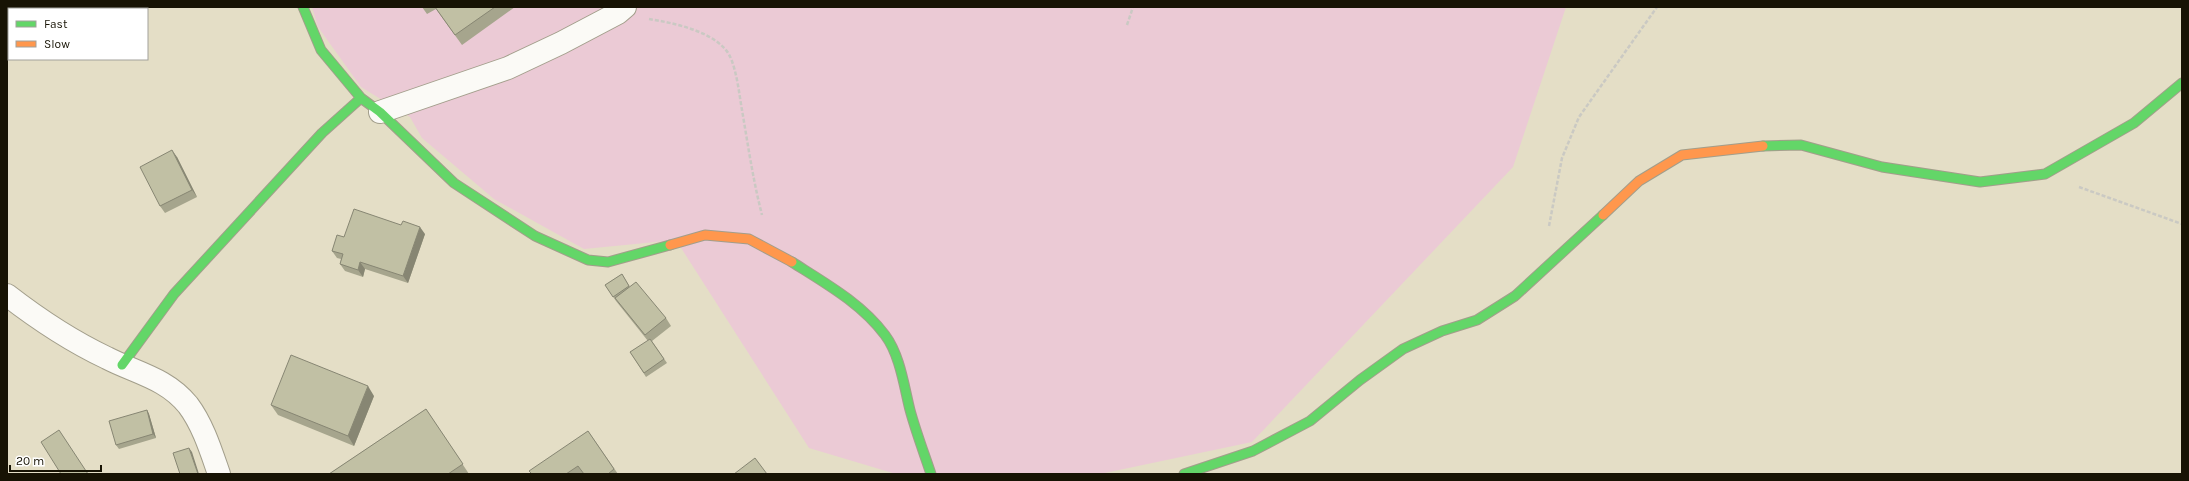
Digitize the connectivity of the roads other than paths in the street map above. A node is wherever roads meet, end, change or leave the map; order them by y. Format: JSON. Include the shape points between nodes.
{"nodes":[{"id":1,"x":303,"y":7,"type":"edge"},
{"id":2,"x":622,"y":10,"type":"edge"},
{"id":3,"x":2182,"y":83,"type":"edge"},
{"id":4,"x":361,"y":98,"type":"junction"},
{"id":5,"x":380,"y":112,"type":"junction"},
{"id":6,"x":7,"y":295,"type":"edge"},
{"id":7,"x":122,"y":365,"type":"junction"},
{"id":8,"x":219,"y":474,"type":"edge"},
{"id":9,"x":931,"y":474,"type":"edge"},
{"id":10,"x":1184,"y":474,"type":"edge"}],
"edges":[{"from":1,"to":4,"type":"street","via":[[321,50]]},
{"from":2,"to":5,"type":"street","via":[[508,68]]},
{"from":3,"to":10,"type":"street","via":[[2134,123],[2045,174],[1980,182],[1882,167],[1801,144],[1761,145],[1682,155],[1639,181],[1515,296],[1477,320],[1442,331],[1403,349],[1310,421],[1252,451]]},
{"from":4,"to":5,"type":"street"},
{"from":4,"to":7,"type":"street","via":[[322,133],[174,294]]},
{"from":5,"to":9,"type":"street","via":[[454,183],[534,236],[588,260],[608,262],[663,248],[686,238],[705,235],[749,238],[838,292],[869,316],[886,336],[896,358]]},
{"from":6,"to":7,"type":"street","via":[[38,320]]},
{"from":7,"to":8,"type":"street","via":[[164,382],[188,405],[204,434]]}]}
